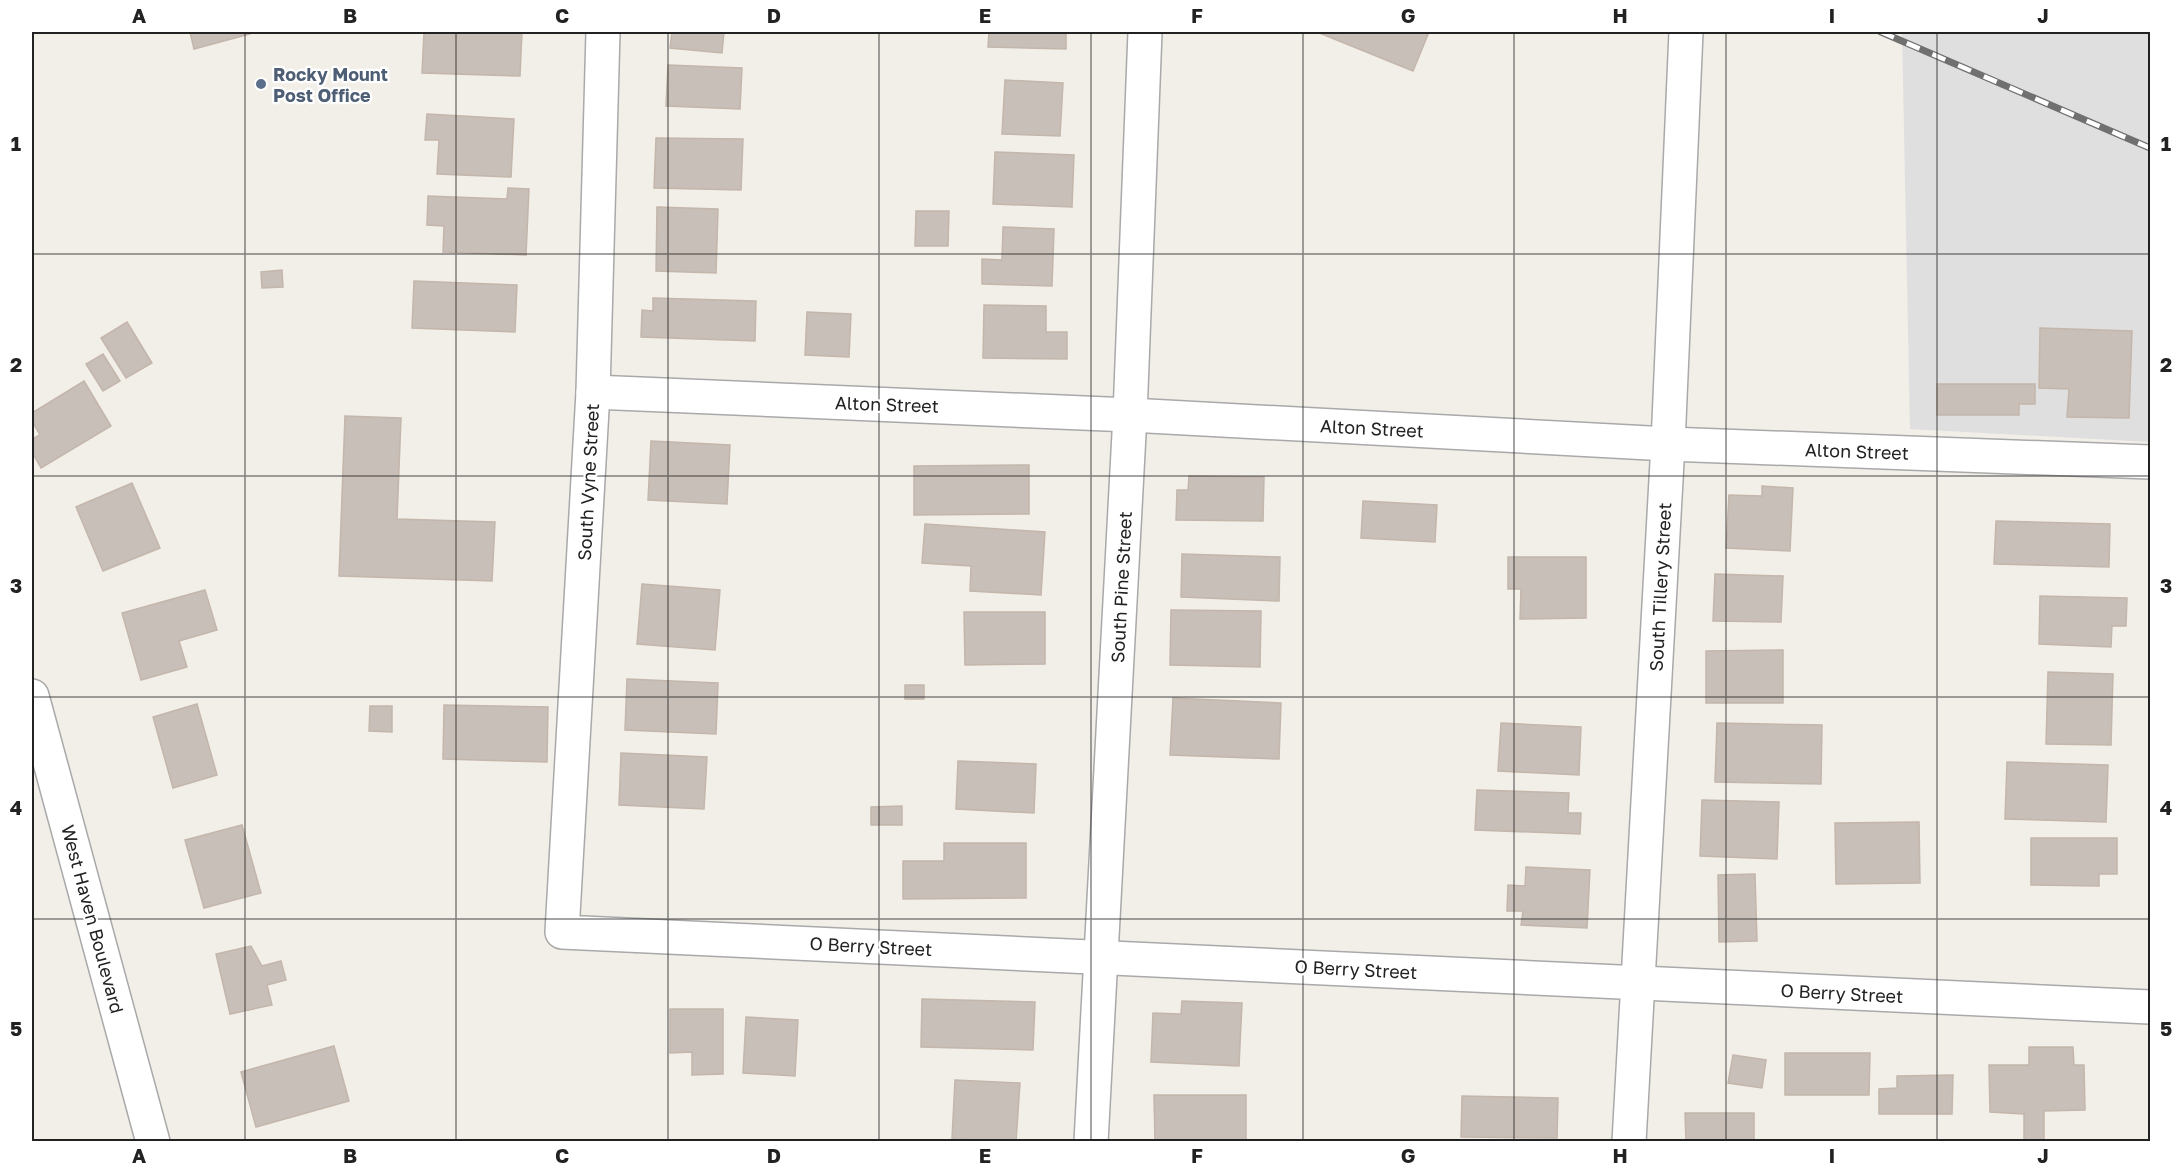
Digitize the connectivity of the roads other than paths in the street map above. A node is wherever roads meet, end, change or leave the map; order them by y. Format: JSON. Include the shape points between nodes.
{"nodes":[{"id":1,"x":603,"y":32,"type":"edge"},
{"id":2,"x":1145,"y":32,"type":"edge"},
{"id":3,"x":1686,"y":32,"type":"edge"},
{"id":4,"x":593,"y":392,"type":"junction"},
{"id":5,"x":1130,"y":415,"type":"junction"},
{"id":6,"x":1668,"y":444,"type":"junction"},
{"id":7,"x":2151,"y":462,"type":"edge"},
{"id":8,"x":32,"y":696,"type":"edge"},
{"id":9,"x":562,"y":932,"type":"joint"},
{"id":10,"x":1102,"y":957,"type":"junction"},
{"id":11,"x":1635,"y":983,"type":"junction"},
{"id":12,"x":2151,"y":1007,"type":"edge"},
{"id":13,"x":153,"y":1142,"type":"edge"},
{"id":14,"x":1091,"y":1142,"type":"edge"},
{"id":15,"x":1629,"y":1142,"type":"edge"}],
"edges":[{"from":1,"to":4,"type":"street","name":"South Vyne Street"},
{"from":2,"to":5,"type":"street","name":"South Pine Street"},
{"from":3,"to":6,"type":"street","name":"South Tillery Street"},
{"from":4,"to":5,"type":"street","name":"Alton Street"},
{"from":4,"to":9,"type":"street","name":"South Vyne Street"},
{"from":5,"to":6,"type":"street","name":"Alton Street"},
{"from":5,"to":10,"type":"street","name":"South Pine Street"},
{"from":6,"to":7,"type":"street","name":"Alton Street"},
{"from":6,"to":11,"type":"street","name":"South Tillery Street"},
{"from":8,"to":13,"type":"street","name":"West Haven Boulevard"},
{"from":9,"to":10,"type":"street","name":"O Berry Street"},
{"from":10,"to":11,"type":"street","name":"O Berry Street"},
{"from":10,"to":14,"type":"street","name":"South Pine Street"},
{"from":11,"to":12,"type":"street","name":"O Berry Street"},
{"from":11,"to":15,"type":"street","name":"South Tillery Street"}]}
